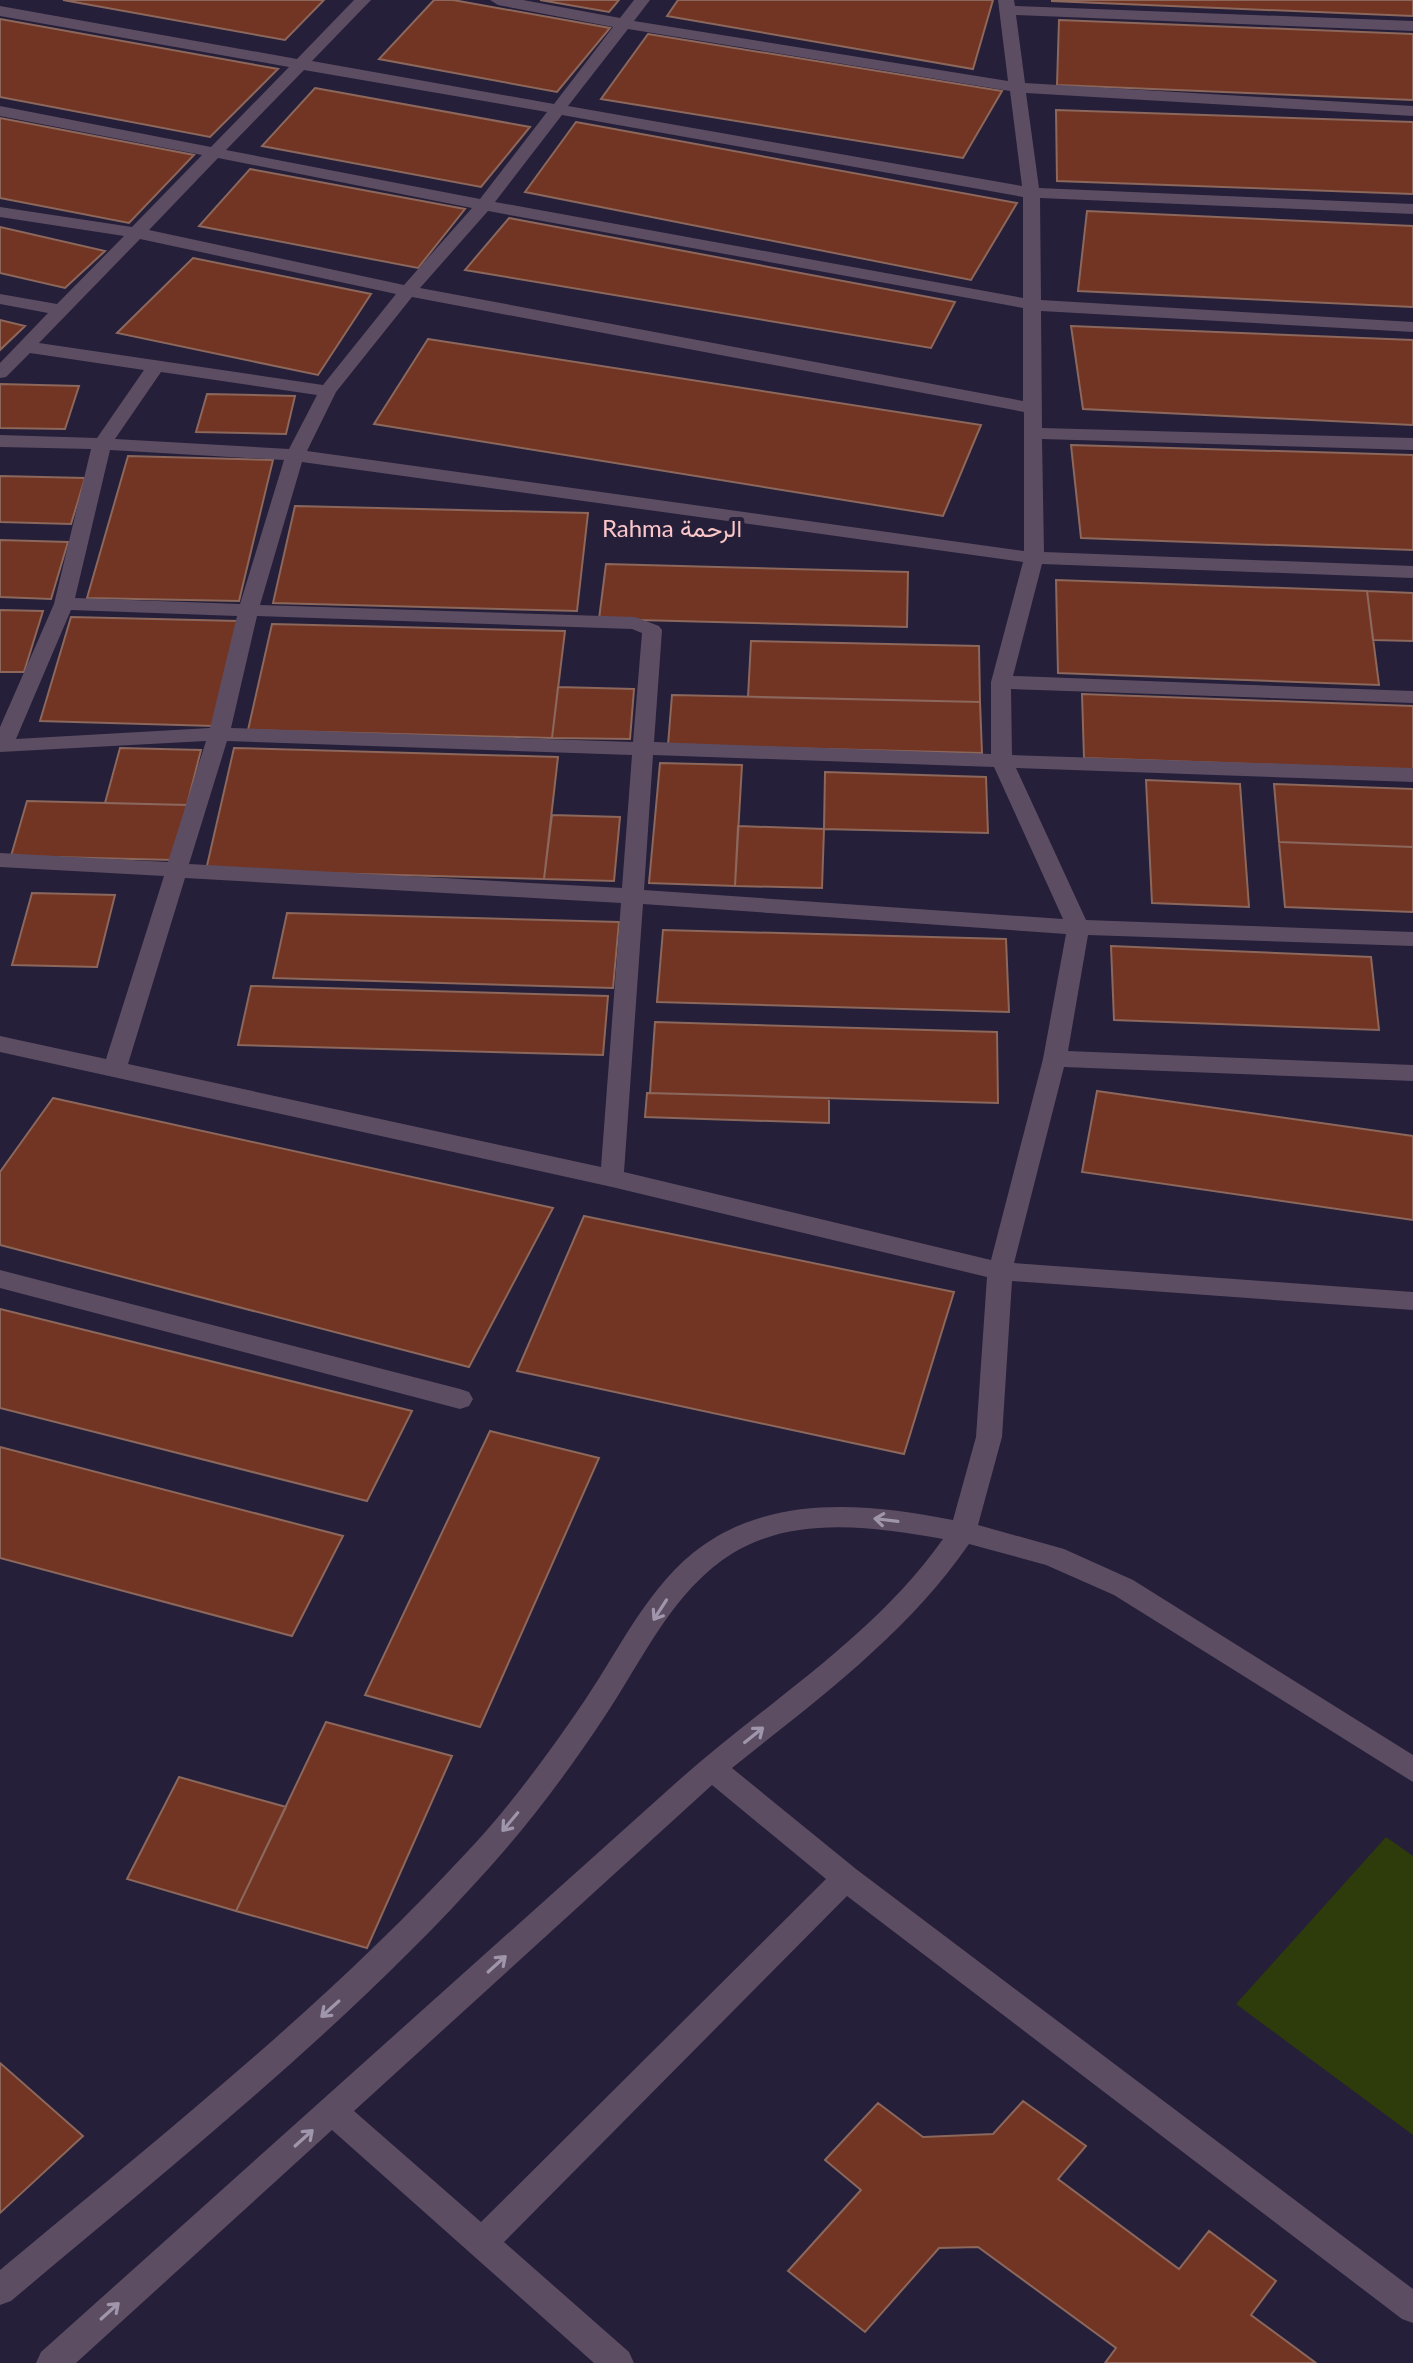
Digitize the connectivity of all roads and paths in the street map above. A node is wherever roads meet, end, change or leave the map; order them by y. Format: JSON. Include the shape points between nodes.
{"nodes":[{"id":1,"x":363,"y":0,"type":"edge"},
{"id":2,"x":498,"y":0,"type":"edge"},
{"id":3,"x":642,"y":0,"type":"edge"},
{"id":4,"x":1005,"y":5,"type":"edge"},
{"id":5,"x":0,"y":11,"type":"edge"},
{"id":6,"x":624,"y":24,"type":"junction"},
{"id":7,"x":1413,"y":26,"type":"edge"},
{"id":8,"x":299,"y":66,"type":"junction"},
{"id":9,"x":1019,"y":88,"type":"junction"},
{"id":10,"x":554,"y":110,"type":"junction"},
{"id":11,"x":0,"y":111,"type":"edge"},
{"id":12,"x":1413,"y":111,"type":"edge"},
{"id":13,"x":217,"y":152,"type":"junction"},
{"id":14,"x":1031,"y":193,"type":"junction"},
{"id":15,"x":484,"y":205,"type":"junction"},
{"id":16,"x":1413,"y":209,"type":"edge"},
{"id":17,"x":0,"y":212,"type":"edge"},
{"id":18,"x":138,"y":233,"type":"junction"},
{"id":19,"x":408,"y":291,"type":"junction"},
{"id":20,"x":0,"y":299,"type":"edge"},
{"id":21,"x":1034,"y":305,"type":"junction"},
{"id":22,"x":63,"y":311,"type":"junction"},
{"id":23,"x":1413,"y":327,"type":"edge"},
{"id":24,"x":27,"y":347,"type":"junction"},
{"id":25,"x":156,"y":366,"type":"junction"},
{"id":26,"x":0,"y":373,"type":"edge"},
{"id":27,"x":328,"y":391,"type":"junction"},
{"id":28,"x":1033,"y":408,"type":"junction"},
{"id":29,"x":1034,"y":433,"type":"junction"},
{"id":30,"x":0,"y":441,"type":"edge"},
{"id":31,"x":102,"y":444,"type":"junction"},
{"id":32,"x":1413,"y":444,"type":"edge"},
{"id":33,"x":295,"y":455,"type":"junction"},
{"id":34,"x":1034,"y":558,"type":"junction"},
{"id":35,"x":1413,"y":572,"type":"edge"},
{"id":36,"x":64,"y":604,"type":"junction"},
{"id":37,"x":249,"y":608,"type":"junction"},
{"id":38,"x":1001,"y":682,"type":"junction"},
{"id":39,"x":1413,"y":697,"type":"edge"},
{"id":40,"x":219,"y":734,"type":"junction"},
{"id":41,"x":1,"y":747,"type":"edge"},
{"id":42,"x":643,"y":751,"type":"junction"},
{"id":43,"x":1002,"y":761,"type":"junction"},
{"id":44,"x":1413,"y":775,"type":"edge"},
{"id":45,"x":0,"y":860,"type":"edge"},
{"id":46,"x":178,"y":871,"type":"junction"},
{"id":47,"x":631,"y":896,"type":"junction"},
{"id":48,"x":1078,"y":927,"type":"junction"},
{"id":49,"x":1413,"y":939,"type":"edge"},
{"id":50,"x":0,"y":1044,"type":"edge"},
{"id":51,"x":1055,"y":1059,"type":"junction"},
{"id":52,"x":115,"y":1068,"type":"junction"},
{"id":53,"x":1413,"y":1073,"type":"edge"},
{"id":54,"x":612,"y":1178,"type":"junction"},
{"id":55,"x":1000,"y":1271,"type":"junction"},
{"id":56,"x":0,"y":1279,"type":"edge"},
{"id":57,"x":1413,"y":1301,"type":"edge"},
{"id":58,"x":460,"y":1399,"type":"dead end"},
{"id":59,"x":963,"y":1532,"type":"junction"},
{"id":60,"x":712,"y":1768,"type":"junction"},
{"id":61,"x":1413,"y":1770,"type":"edge"},
{"id":62,"x":846,"y":1878,"type":"junction"},
{"id":63,"x":333,"y":2112,"type":"junction"},
{"id":64,"x":483,"y":2241,"type":"junction"},
{"id":65,"x":0,"y":2290,"type":"edge"},
{"id":66,"x":1413,"y":2308,"type":"edge"},
{"id":67,"x":52,"y":2363,"type":"edge"},
{"id":68,"x":618,"y":2363,"type":"edge"}],
"edges":[{"from":1,"to":8,"type":"street"},
{"from":2,"to":6,"type":"street"},
{"from":3,"to":6,"type":"street"},
{"from":4,"to":7,"type":"street"},
{"from":4,"to":9,"type":"street"},
{"from":5,"to":8,"type":"street"},
{"from":6,"to":9,"type":"street"},
{"from":6,"to":10,"type":"street"},
{"from":8,"to":10,"type":"street"},
{"from":8,"to":13,"type":"street"},
{"from":9,"to":12,"type":"street"},
{"from":9,"to":14,"type":"street"},
{"from":10,"to":14,"type":"street"},
{"from":10,"to":15,"type":"street"},
{"from":11,"to":13,"type":"street"},
{"from":13,"to":15,"type":"street"},
{"from":13,"to":18,"type":"street"},
{"from":14,"to":16,"type":"street"},
{"from":14,"to":21,"type":"street"},
{"from":15,"to":19,"type":"street"},
{"from":15,"to":21,"type":"street"},
{"from":17,"to":18,"type":"street"},
{"from":18,"to":19,"type":"street"},
{"from":18,"to":22,"type":"street"},
{"from":19,"to":27,"type":"street"},
{"from":19,"to":28,"type":"street"},
{"from":20,"to":22,"type":"street"},
{"from":21,"to":23,"type":"street"},
{"from":21,"to":28,"type":"street"},
{"from":22,"to":24,"type":"street"},
{"from":24,"to":25,"type":"street"},
{"from":24,"to":26,"type":"street"},
{"from":25,"to":27,"type":"street"},
{"from":25,"to":31,"type":"street"},
{"from":27,"to":33,"type":"street"},
{"from":28,"to":29,"type":"street"},
{"from":29,"to":32,"type":"street"},
{"from":29,"to":34,"type":"street"},
{"from":30,"to":31,"type":"street"},
{"from":31,"to":33,"type":"street"},
{"from":31,"to":36,"type":"street"},
{"from":33,"to":34,"type":"street"},
{"from":33,"to":37,"type":"street"},
{"from":34,"to":35,"type":"street"},
{"from":34,"to":38,"type":"street"},
{"from":36,"to":37,"type":"street"},
{"from":36,"to":41,"type":"street"},
{"from":37,"to":40,"type":"street"},
{"from":37,"to":42,"type":"street","via":[[635,623],[652,630]]},
{"from":38,"to":39,"type":"street"},
{"from":38,"to":43,"type":"street"},
{"from":40,"to":41,"type":"street"},
{"from":40,"to":42,"type":"street"},
{"from":40,"to":46,"type":"street"},
{"from":42,"to":43,"type":"street"},
{"from":42,"to":47,"type":"street"},
{"from":43,"to":44,"type":"street"},
{"from":43,"to":48,"type":"street"},
{"from":45,"to":46,"type":"street"},
{"from":46,"to":47,"type":"street"},
{"from":46,"to":52,"type":"street"},
{"from":47,"to":48,"type":"street"},
{"from":47,"to":54,"type":"street"},
{"from":48,"to":49,"type":"street"},
{"from":48,"to":51,"type":"street"},
{"from":50,"to":52,"type":"street"},
{"from":51,"to":53,"type":"street"},
{"from":51,"to":55,"type":"street"},
{"from":52,"to":54,"type":"street"},
{"from":54,"to":55,"type":"street"},
{"from":55,"to":57,"type":"street"},
{"from":55,"to":59,"type":"street","via":[[989,1437]]},
{"from":56,"to":58,"type":"street"},
{"from":60,"to":59,"type":"street","one_way":true,"via":[[863,1647],[930,1579]]},
{"from":59,"to":61,"type":"street","via":[[1055,1557],[1110,1582],[1176,1618]]},
{"from":59,"to":65,"type":"street","one_way":true,"via":[[865,1518],[794,1519],[741,1536],[704,1559],[668,1597],[557,1765],[481,1858],[390,1955]]},
{"from":60,"to":62,"type":"street"},
{"from":63,"to":60,"type":"street","one_way":true},
{"from":62,"to":64,"type":"street"},
{"from":62,"to":66,"type":"street"},
{"from":63,"to":64,"type":"street"},
{"from":67,"to":63,"type":"street","one_way":true},
{"from":64,"to":68,"type":"street"}]}
